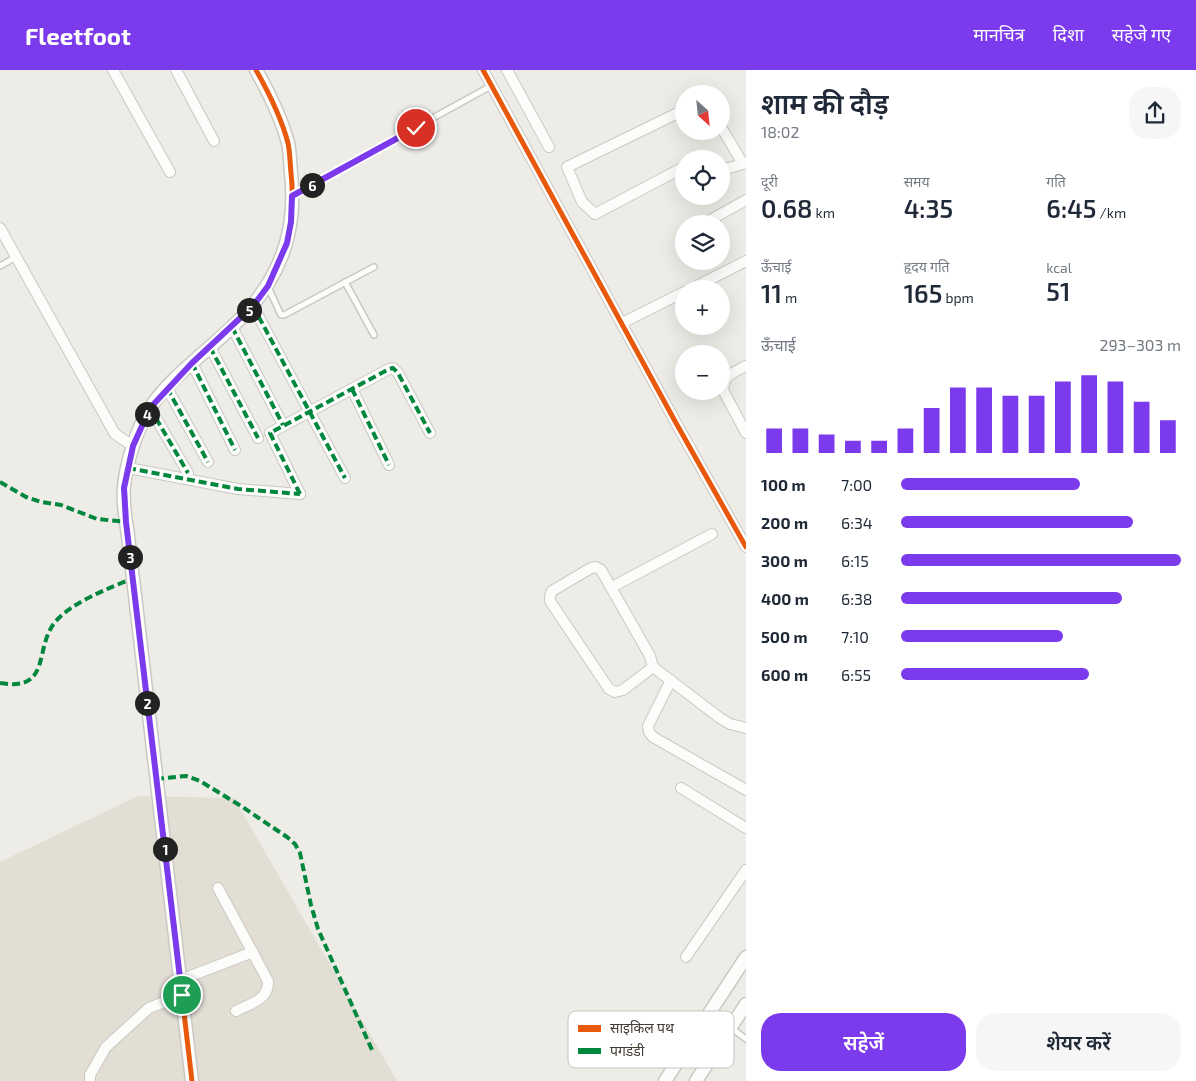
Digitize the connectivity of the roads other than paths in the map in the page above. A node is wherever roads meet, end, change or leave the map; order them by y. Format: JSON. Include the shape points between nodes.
{"nodes":[{"id":1,"x":113,"y":70,"type":"edge"},
{"id":2,"x":176,"y":70,"type":"edge"},
{"id":3,"x":256,"y":70,"type":"edge"},
{"id":4,"x":483,"y":70,"type":"edge"},
{"id":5,"x":507,"y":70,"type":"edge"},
{"id":6,"x":492,"y":86,"type":"junction"},
{"id":7,"x":675,"y":114,"type":"edge"},
{"id":8,"x":729,"y":140,"type":"edge"},
{"id":9,"x":214,"y":141,"type":"dead end"},
{"id":10,"x":549,"y":147,"type":"dead end"},
{"id":11,"x":745,"y":164,"type":"edge"},
{"id":12,"x":730,"y":168,"type":"edge"},
{"id":13,"x":170,"y":172,"type":"dead end"},
{"id":14,"x":675,"y":172,"type":"edge"},
{"id":15,"x":292,"y":196,"type":"junction"},
{"id":16,"x":746,"y":200,"type":"edge"},
{"id":17,"x":719,"y":215,"type":"edge"},
{"id":18,"x":0,"y":228,"type":"edge"},
{"id":19,"x":16,"y":256,"type":"junction"},
{"id":20,"x":746,"y":261,"type":"edge"},
{"id":21,"x":0,"y":266,"type":"edge"},
{"id":22,"x":374,"y":267,"type":"dead end"},
{"id":23,"x":709,"y":280,"type":"edge"},
{"id":24,"x":345,"y":282,"type":"junction"},
{"id":25,"x":268,"y":286,"type":"junction"},
{"id":26,"x":675,"y":296,"type":"edge"},
{"id":27,"x":253,"y":306,"type":"junction"},
{"id":28,"x":622,"y":323,"type":"junction"},
{"id":29,"x":232,"y":327,"type":"junction"},
{"id":30,"x":374,"y":335,"type":"dead end"},
{"id":31,"x":210,"y":347,"type":"junction"},
{"id":32,"x":192,"y":363,"type":"junction"},
{"id":33,"x":746,"y":366,"type":"edge"},
{"id":34,"x":167,"y":388,"type":"junction"},
{"id":35,"x":352,"y":389,"type":"junction"},
{"id":36,"x":150,"y":408,"type":"junction"},
{"id":37,"x":309,"y":411,"type":"junction"},
{"id":38,"x":283,"y":425,"type":"junction"},
{"id":39,"x":430,"y":433,"type":"dead end"},
{"id":40,"x":746,"y":433,"type":"edge"},
{"id":41,"x":258,"y":438,"type":"dead end"},
{"id":42,"x":133,"y":446,"type":"junction"},
{"id":43,"x":234,"y":450,"type":"dead end"},
{"id":44,"x":208,"y":462,"type":"dead end"},
{"id":45,"x":389,"y":466,"type":"dead end"},
{"id":46,"x":128,"y":468,"type":"junction"},
{"id":47,"x":188,"y":474,"type":"dead end"},
{"id":48,"x":345,"y":478,"type":"dead end"},
{"id":49,"x":712,"y":534,"type":"dead end"},
{"id":50,"x":746,"y":547,"type":"edge"},
{"id":51,"x":612,"y":588,"type":"junction"},
{"id":52,"x":653,"y":667,"type":"junction"},
{"id":53,"x":670,"y":680,"type":"junction"},
{"id":54,"x":746,"y":728,"type":"edge"},
{"id":55,"x":681,"y":788,"type":"dead end"},
{"id":56,"x":746,"y":790,"type":"edge"},
{"id":57,"x":746,"y":828,"type":"edge"},
{"id":58,"x":746,"y":870,"type":"edge"},
{"id":59,"x":218,"y":888,"type":"dead end"},
{"id":60,"x":253,"y":952,"type":"junction"},
{"id":61,"x":686,"y":957,"type":"dead end"},
{"id":62,"x":746,"y":957,"type":"edge"},
{"id":63,"x":180,"y":980,"type":"junction"},
{"id":64,"x":182,"y":995,"type":"junction"},
{"id":65,"x":746,"y":1004,"type":"edge"},
{"id":66,"x":236,"y":1011,"type":"dead end"},
{"id":67,"x":711,"y":1011,"type":"edge"},
{"id":68,"x":734,"y":1023,"type":"edge"},
{"id":69,"x":734,"y":1030,"type":"edge"},
{"id":70,"x":746,"y":1039,"type":"edge"},
{"id":71,"x":673,"y":1068,"type":"edge"},
{"id":72,"x":705,"y":1068,"type":"edge"},
{"id":73,"x":90,"y":1081,"type":"edge"},
{"id":74,"x":192,"y":1081,"type":"edge"},
{"id":75,"x":665,"y":1081,"type":"edge"},
{"id":76,"x":696,"y":1081,"type":"edge"}],
"edges":[{"from":1,"to":13,"type":"street"},
{"from":2,"to":9,"type":"street"},
{"from":3,"to":15,"type":"street","via":[[288,144]]},
{"from":4,"to":6,"type":"street"},
{"from":5,"to":10,"type":"street"},
{"from":6,"to":15,"type":"lane"},
{"from":6,"to":28,"type":"street"},
{"from":7,"to":14,"type":"street","via":[[567,167],[582,202],[595,214]]},
{"from":8,"to":11,"type":"street"},
{"from":11,"to":12,"type":"street"},
{"from":15,"to":25,"type":"street","via":[[287,243]]},
{"from":16,"to":17,"type":"street"},
{"from":18,"to":19,"type":"street"},
{"from":19,"to":21,"type":"lane"},
{"from":19,"to":42,"type":"street","via":[[115,434]]},
{"from":20,"to":23,"type":"street"},
{"from":22,"to":24,"type":"lane"},
{"from":24,"to":25,"type":"lane","via":[[284,316],[278,312]]},
{"from":24,"to":30,"type":"lane"},
{"from":25,"to":27,"type":"street"},
{"from":26,"to":28,"type":"street"},
{"from":27,"to":29,"type":"street"},
{"from":27,"to":37,"type":"street"},
{"from":28,"to":50,"type":"street"},
{"from":29,"to":31,"type":"street"},
{"from":29,"to":38,"type":"street"},
{"from":31,"to":32,"type":"street"},
{"from":31,"to":41,"type":"street"},
{"from":32,"to":34,"type":"street"},
{"from":32,"to":43,"type":"street"},
{"from":33,"to":40,"type":"street","via":[[723,381],[722,387]]},
{"from":34,"to":36,"type":"street"},
{"from":34,"to":44,"type":"street"},
{"from":35,"to":37,"type":"street"},
{"from":35,"to":39,"type":"street","via":[[393,368]]},
{"from":35,"to":45,"type":"street"},
{"from":36,"to":42,"type":"street"},
{"from":36,"to":47,"type":"street"},
{"from":37,"to":38,"type":"street"},
{"from":37,"to":48,"type":"street"},
{"from":38,"to":46,"type":"street","via":[[270,432],[300,494],[238,489]]},
{"from":42,"to":46,"type":"street"},
{"from":46,"to":63,"type":"street","via":[[124,488],[128,536]]},
{"from":49,"to":51,"type":"street"},
{"from":51,"to":52,"type":"street"},
{"from":51,"to":52,"type":"street","via":[[601,570],[591,568],[552,591],[550,601],[609,689],[615,692],[623,690]]},
{"from":52,"to":53,"type":"street"},
{"from":53,"to":54,"type":"street","via":[[720,718]]},
{"from":53,"to":56,"type":"street","via":[[648,726],[649,732]]},
{"from":55,"to":57,"type":"street"},
{"from":58,"to":61,"type":"street"},
{"from":59,"to":60,"type":"street"},
{"from":60,"to":63,"type":"street"},
{"from":60,"to":66,"type":"street","via":[[268,981],[268,989],[259,1000]]},
{"from":62,"to":67,"type":"street"},
{"from":63,"to":64,"type":"street"},
{"from":64,"to":73,"type":"street","via":[[149,1008],[106,1047],[90,1075]]},
{"from":64,"to":74,"type":"street"},
{"from":65,"to":68,"type":"street"},
{"from":69,"to":70,"type":"lane"},
{"from":71,"to":75,"type":"street"},
{"from":72,"to":76,"type":"street"}]}
